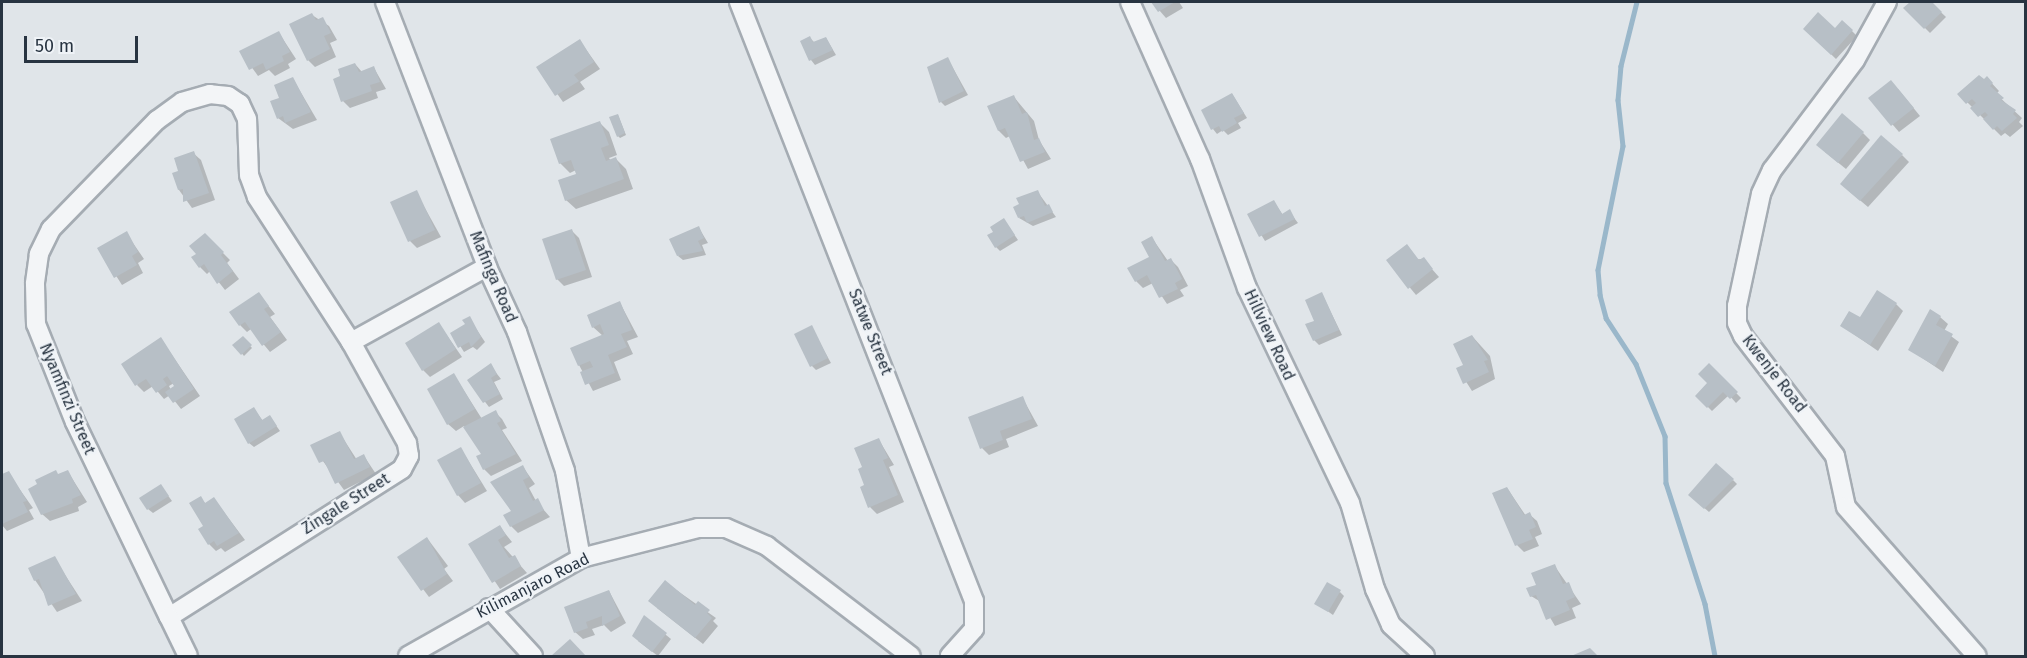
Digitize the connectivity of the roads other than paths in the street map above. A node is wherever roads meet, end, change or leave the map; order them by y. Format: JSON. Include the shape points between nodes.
{"nodes":[{"id":1,"x":385,"y":2,"type":"edge"},
{"id":2,"x":739,"y":2,"type":"edge"},
{"id":3,"x":1130,"y":2,"type":"edge"},
{"id":4,"x":1887,"y":2,"type":"edge"},
{"id":5,"x":487,"y":267,"type":"junction"},
{"id":6,"x":351,"y":342,"type":"junction"},
{"id":7,"x":581,"y":558,"type":"junction"},
{"id":8,"x":489,"y":608,"type":"junction"},
{"id":9,"x":169,"y":617,"type":"junction"},
{"id":10,"x":189,"y":657,"type":"edge"},
{"id":11,"x":408,"y":657,"type":"edge"},
{"id":12,"x":533,"y":657,"type":"edge"},
{"id":13,"x":911,"y":657,"type":"edge"},
{"id":14,"x":950,"y":657,"type":"edge"},
{"id":15,"x":1425,"y":657,"type":"edge"},
{"id":16,"x":1977,"y":657,"type":"edge"}],
"edges":[{"from":1,"to":5,"type":"street","name":"Mafinga Road"},
{"from":2,"to":14,"type":"street","name":"Satwe Street","via":[[974,601],[974,629]]},
{"from":3,"to":15,"type":"street","name":"Hillview Road","via":[[1200,159],[1247,288],[1350,503],[1391,625]]},
{"from":4,"to":16,"type":"street","name":"Kwenje Road","via":[[1855,60],[1772,170],[1761,194],[1737,306],[1737,323],[1835,456],[1846,507]]},
{"from":5,"to":6,"type":"street"},
{"from":5,"to":7,"type":"street","name":"Mafinga Road","via":[[517,332],[565,471]]},
{"from":6,"to":9,"type":"street","name":"Zingale Street","via":[[408,443],[409,456],[402,469]]},
{"from":6,"to":9,"type":"street","name":"Nyamfinzi Street","via":[[257,197],[249,175],[247,119],[240,105],[228,96],[210,94],[182,102],[157,120],[51,229],[39,254],[36,324],[75,422]]},
{"from":7,"to":8,"type":"street","name":"Kilimanjaro Road"},
{"from":7,"to":13,"type":"street","name":"Kilimanjaro Road","via":[[698,528],[726,528],[748,534]]},
{"from":8,"to":11,"type":"street","name":"Kilimanjaro Road"},
{"from":8,"to":12,"type":"street"},
{"from":9,"to":10,"type":"street","name":"Nyamfinzi Street"}]}
